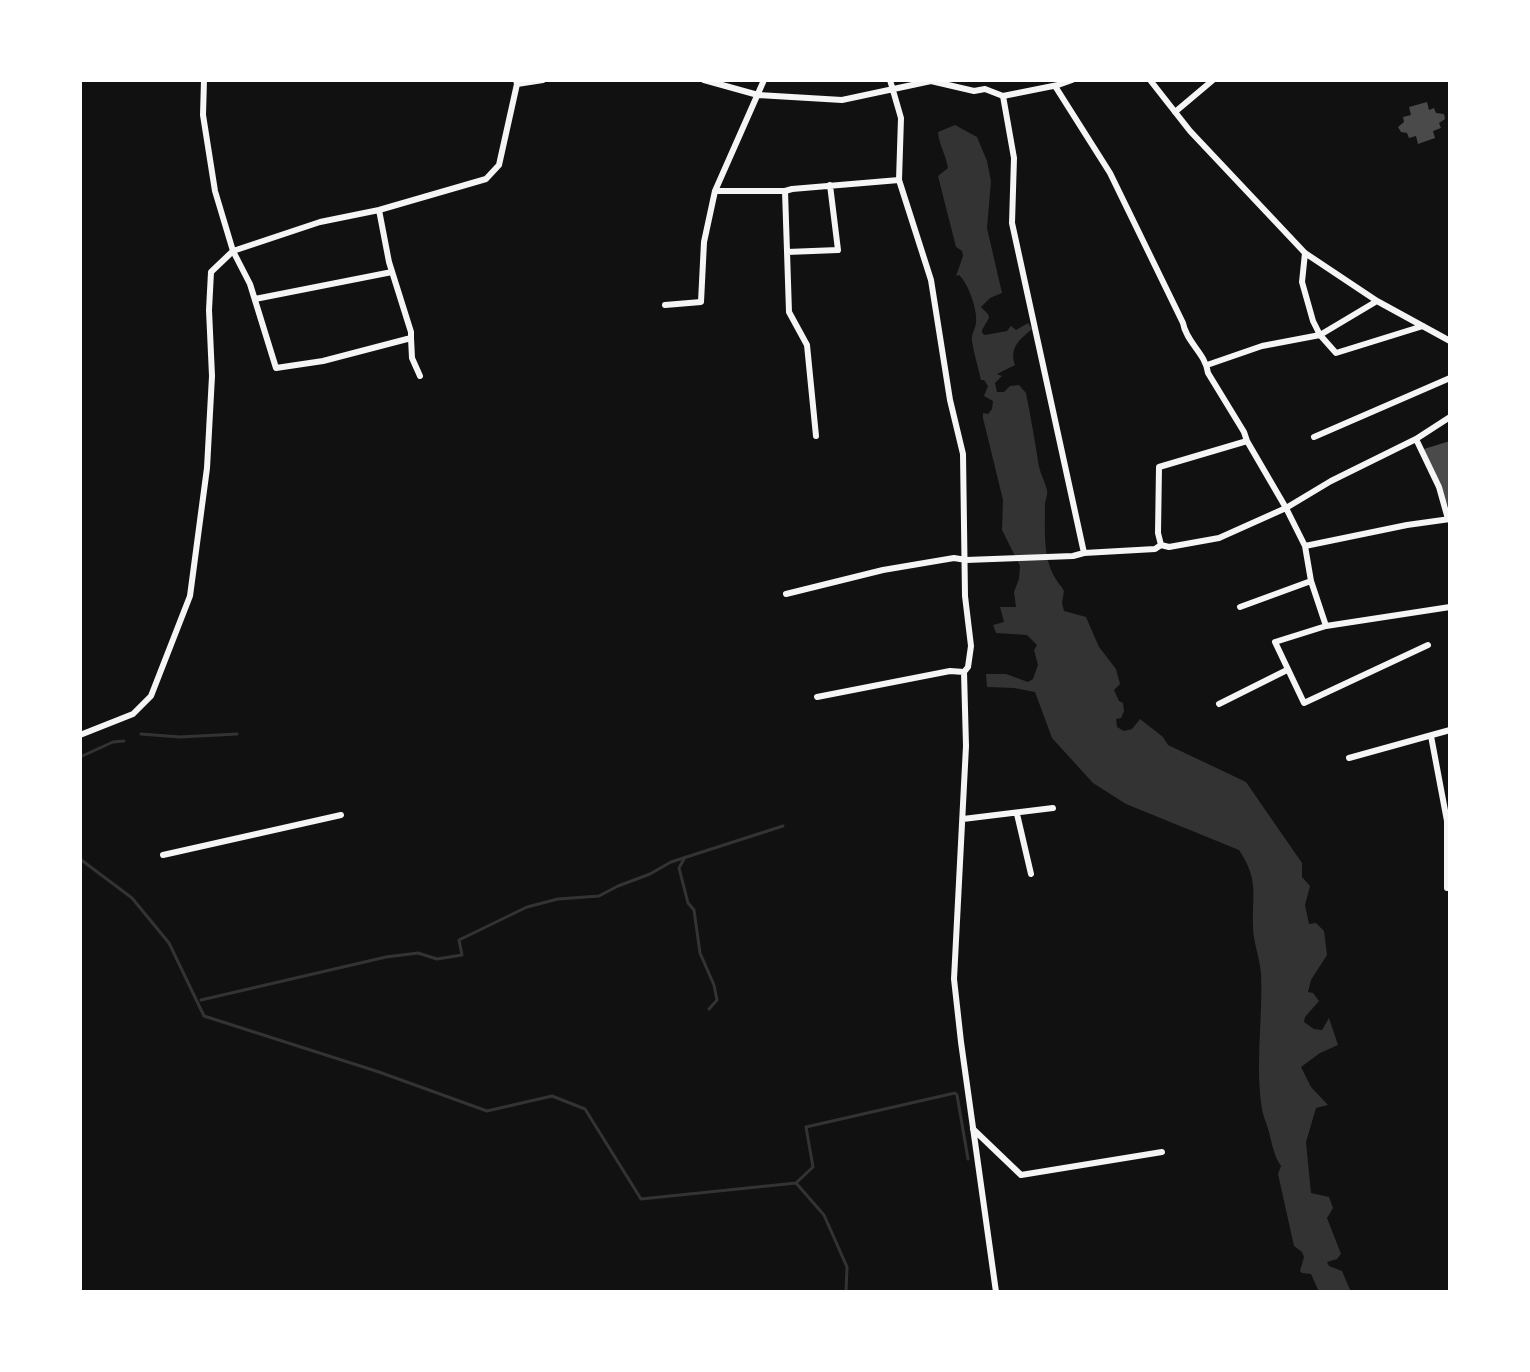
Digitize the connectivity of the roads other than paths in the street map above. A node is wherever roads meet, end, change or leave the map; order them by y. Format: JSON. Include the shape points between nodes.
{"nodes":[{"id":1,"x":204,"y":80,"type":"edge"},
{"id":2,"x":543,"y":80,"type":"edge"},
{"id":3,"x":704,"y":80,"type":"edge"},
{"id":4,"x":764,"y":80,"type":"edge"},
{"id":5,"x":890,"y":80,"type":"edge"},
{"id":6,"x":931,"y":80,"type":"edge"},
{"id":7,"x":984,"y":80,"type":"edge"},
{"id":8,"x":1072,"y":80,"type":"edge"},
{"id":9,"x":1150,"y":80,"type":"edge"},
{"id":10,"x":1213,"y":80,"type":"edge"},
{"id":11,"x":517,"y":82,"type":"edge"},
{"id":12,"x":1055,"y":86,"type":"junction"},
{"id":13,"x":893,"y":89,"type":"junction"},
{"id":14,"x":985,"y":89,"type":"junction"},
{"id":15,"x":758,"y":95,"type":"junction"},
{"id":16,"x":1003,"y":96,"type":"junction"},
{"id":17,"x":1175,"y":112,"type":"junction"},
{"id":18,"x":899,"y":180,"type":"junction"},
{"id":19,"x":830,"y":185,"type":"junction"},
{"id":20,"x":715,"y":191,"type":"junction"},
{"id":21,"x":785,"y":191,"type":"junction"},
{"id":22,"x":379,"y":210,"type":"junction"},
{"id":23,"x":233,"y":251,"type":"junction"},
{"id":24,"x":787,"y":252,"type":"junction"},
{"id":25,"x":1305,"y":253,"type":"junction"},
{"id":26,"x":392,"y":272,"type":"junction"},
{"id":27,"x":255,"y":299,"type":"junction"},
{"id":28,"x":1377,"y":301,"type":"junction"},
{"id":29,"x":665,"y":305,"type":"dead end"},
{"id":30,"x":1423,"y":326,"type":"junction"},
{"id":31,"x":1320,"y":335,"type":"junction"},
{"id":32,"x":411,"y":338,"type":"junction"},
{"id":33,"x":1450,"y":341,"type":"edge"},
{"id":34,"x":1207,"y":365,"type":"junction"},
{"id":35,"x":420,"y":376,"type":"dead end"},
{"id":36,"x":1450,"y":378,"type":"edge"},
{"id":37,"x":1450,"y":417,"type":"edge"},
{"id":38,"x":816,"y":436,"type":"dead end"},
{"id":39,"x":1314,"y":437,"type":"dead end"},
{"id":40,"x":1416,"y":439,"type":"junction"},
{"id":41,"x":1247,"y":441,"type":"junction"},
{"id":42,"x":1286,"y":508,"type":"junction"},
{"id":43,"x":1449,"y":519,"type":"edge"},
{"id":44,"x":1161,"y":545,"type":"junction"},
{"id":45,"x":1305,"y":546,"type":"junction"},
{"id":46,"x":1084,"y":553,"type":"junction"},
{"id":47,"x":966,"y":560,"type":"junction"},
{"id":48,"x":1311,"y":581,"type":"junction"},
{"id":49,"x":786,"y":594,"type":"dead end"},
{"id":50,"x":1240,"y":607,"type":"dead end"},
{"id":51,"x":1450,"y":607,"type":"edge"},
{"id":52,"x":1326,"y":626,"type":"junction"},
{"id":53,"x":1428,"y":645,"type":"dead end"},
{"id":54,"x":1287,"y":670,"type":"junction"},
{"id":55,"x":964,"y":672,"type":"junction"},
{"id":56,"x":817,"y":697,"type":"dead end"},
{"id":57,"x":1219,"y":704,"type":"dead end"},
{"id":58,"x":1450,"y":730,"type":"edge"},
{"id":59,"x":80,"y":735,"type":"edge"},
{"id":60,"x":1431,"y":736,"type":"junction"},
{"id":61,"x":1349,"y":758,"type":"dead end"},
{"id":62,"x":1053,"y":808,"type":"dead end"},
{"id":63,"x":1017,"y":814,"type":"junction"},
{"id":64,"x":341,"y":815,"type":"dead end"},
{"id":65,"x":963,"y":819,"type":"junction"},
{"id":66,"x":163,"y":855,"type":"dead end"},
{"id":67,"x":1031,"y":874,"type":"dead end"},
{"id":68,"x":1450,"y":888,"type":"edge"},
{"id":69,"x":973,"y":1129,"type":"junction"},
{"id":70,"x":1162,"y":1152,"type":"dead end"},
{"id":71,"x":996,"y":1292,"type":"edge"}],
"edges":[{"from":1,"to":23,"type":"street","via":[[206,142]]},
{"from":2,"to":11,"type":"street"},
{"from":3,"to":15,"type":"street"},
{"from":4,"to":15,"type":"street"},
{"from":5,"to":13,"type":"street"},
{"from":6,"to":13,"type":"street"},
{"from":6,"to":14,"type":"street"},
{"from":7,"to":14,"type":"street"},
{"from":8,"to":12,"type":"street"},
{"from":9,"to":17,"type":"street"},
{"from":10,"to":17,"type":"street"},
{"from":11,"to":22,"type":"street","via":[[499,165],[486,179]]},
{"from":12,"to":16,"type":"street"},
{"from":12,"to":34,"type":"street","via":[[1110,173],[1184,330]]},
{"from":13,"to":15,"type":"street","via":[[842,100]]},
{"from":13,"to":18,"type":"street","via":[[901,118]]},
{"from":14,"to":16,"type":"street"},
{"from":15,"to":20,"type":"street"},
{"from":16,"to":46,"type":"street","via":[[1014,158],[1012,223]]},
{"from":17,"to":25,"type":"street"},
{"from":18,"to":19,"type":"street"},
{"from":18,"to":47,"type":"street","via":[[931,280],[963,454]]},
{"from":19,"to":21,"type":"street"},
{"from":19,"to":24,"type":"street","via":[[838,250]]},
{"from":20,"to":21,"type":"street"},
{"from":20,"to":29,"type":"street","via":[[704,242],[701,302]]},
{"from":21,"to":24,"type":"street"},
{"from":22,"to":23,"type":"street","via":[[320,222]]},
{"from":22,"to":26,"type":"street"},
{"from":23,"to":27,"type":"street"},
{"from":23,"to":59,"type":"street","via":[[211,272],[207,468],[190,596],[151,696],[133,714]]},
{"from":24,"to":38,"type":"street","via":[[789,312],[807,345]]},
{"from":25,"to":28,"type":"street"},
{"from":25,"to":31,"type":"street","via":[[1302,282]]},
{"from":26,"to":27,"type":"street"},
{"from":26,"to":32,"type":"street"},
{"from":27,"to":32,"type":"street","via":[[276,368]]},
{"from":28,"to":30,"type":"street"},
{"from":28,"to":31,"type":"street"},
{"from":30,"to":31,"type":"street","via":[[1336,353]]},
{"from":30,"to":33,"type":"street"},
{"from":31,"to":34,"type":"street","via":[[1262,346]]},
{"from":32,"to":35,"type":"street"},
{"from":34,"to":41,"type":"street"},
{"from":36,"to":39,"type":"street"},
{"from":37,"to":40,"type":"street"},
{"from":40,"to":42,"type":"street"},
{"from":40,"to":43,"type":"street"},
{"from":41,"to":42,"type":"street"},
{"from":41,"to":44,"type":"street","via":[[1159,467]]},
{"from":42,"to":44,"type":"street","via":[[1219,538]]},
{"from":42,"to":45,"type":"street"},
{"from":43,"to":45,"type":"street"},
{"from":44,"to":46,"type":"street"},
{"from":45,"to":48,"type":"street"},
{"from":46,"to":47,"type":"street"},
{"from":47,"to":49,"type":"street","via":[[883,570]]},
{"from":47,"to":55,"type":"street","via":[[971,646]]},
{"from":48,"to":50,"type":"street"},
{"from":48,"to":52,"type":"street"},
{"from":51,"to":52,"type":"street"},
{"from":52,"to":54,"type":"street","via":[[1275,642]]},
{"from":53,"to":54,"type":"street","via":[[1304,703]]},
{"from":54,"to":57,"type":"street"},
{"from":55,"to":56,"type":"street"},
{"from":55,"to":65,"type":"street"},
{"from":58,"to":60,"type":"street"},
{"from":60,"to":61,"type":"street"},
{"from":60,"to":68,"type":"street","via":[[1447,821]]},
{"from":62,"to":63,"type":"street"},
{"from":63,"to":65,"type":"street"},
{"from":63,"to":67,"type":"street"},
{"from":64,"to":66,"type":"street"},
{"from":65,"to":69,"type":"street","via":[[954,979]]},
{"from":69,"to":70,"type":"street","via":[[1021,1175]]},
{"from":69,"to":71,"type":"street"}]}
